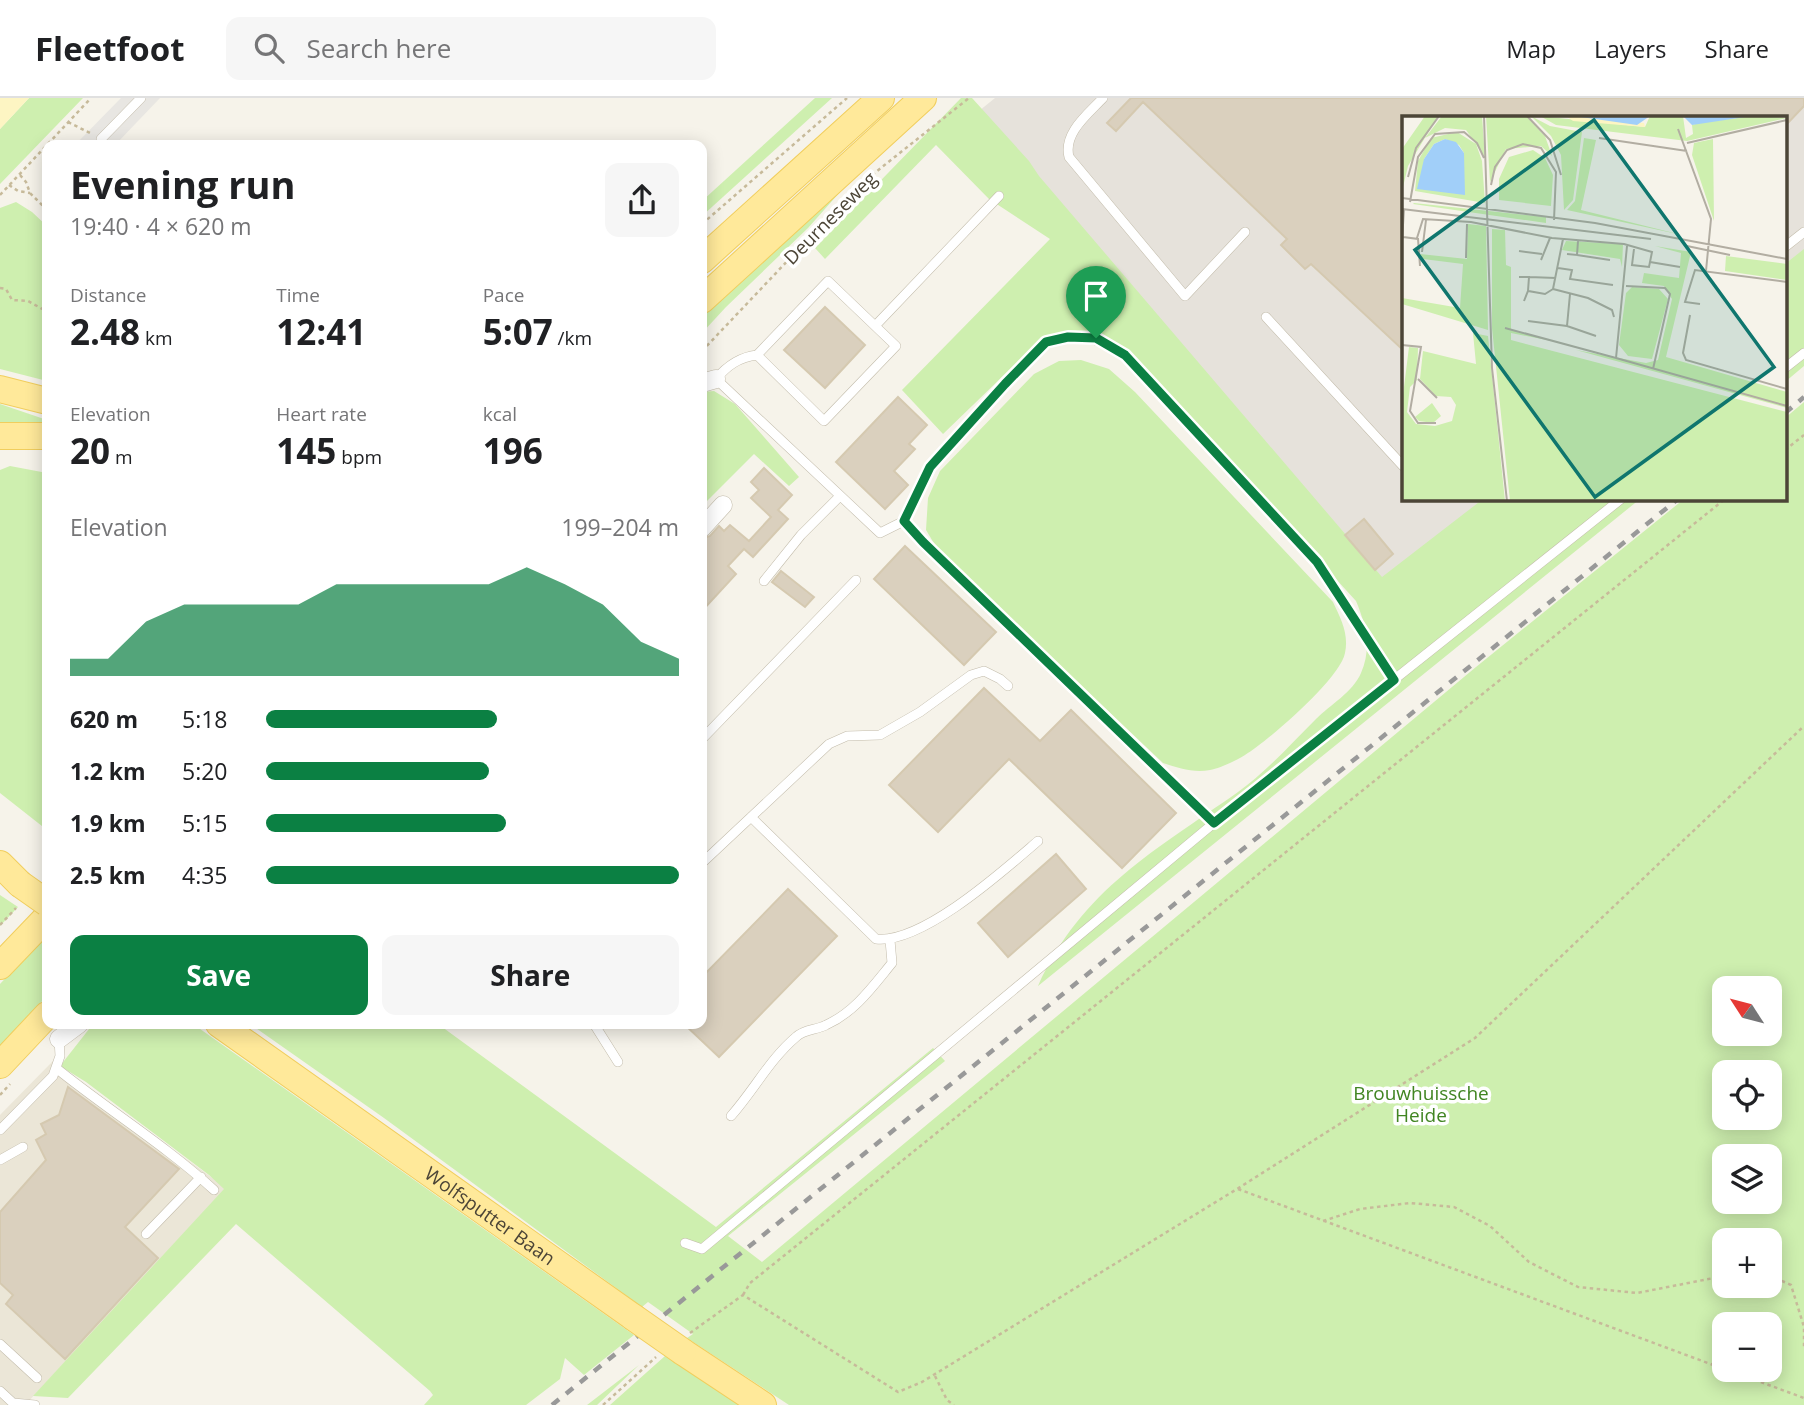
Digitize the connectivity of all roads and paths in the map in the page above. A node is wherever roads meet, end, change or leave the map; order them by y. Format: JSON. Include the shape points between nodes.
{"nodes":[{"id":1,"x":90,"y":98,"type":"edge"},
{"id":2,"x":141,"y":98,"type":"edge"},
{"id":3,"x":847,"y":98,"type":"edge"},
{"id":4,"x":881,"y":98,"type":"edge"},
{"id":5,"x":923,"y":98,"type":"edge"},
{"id":6,"x":969,"y":98,"type":"edge"},
{"id":7,"x":1103,"y":98,"type":"edge"},
{"id":8,"x":68,"y":122,"type":"junction"},
{"id":9,"x":100,"y":139,"type":"joint"},
{"id":10,"x":51,"y":140,"type":"edge"},
{"id":11,"x":42,"y":150,"type":"edge"},
{"id":12,"x":19,"y":174,"type":"junction"},
{"id":13,"x":871,"y":176,"type":"dead end"},
{"id":14,"x":9,"y":185,"type":"junction"},
{"id":15,"x":30,"y":193,"type":"junction"},
{"id":16,"x":851,"y":194,"type":"dead end"},
{"id":17,"x":0,"y":195,"type":"edge"},
{"id":18,"x":999,"y":196,"type":"dead end"},
{"id":19,"x":42,"y":205,"type":"edge"},
{"id":20,"x":707,"y":220,"type":"edge"},
{"id":21,"x":1245,"y":232,"type":"dead end"},
{"id":22,"x":1804,"y":232,"type":"edge"},
{"id":23,"x":1786,"y":246,"type":"edge"},
{"id":24,"x":707,"y":255,"type":"edge"},
{"id":25,"x":0,"y":288,"type":"edge"},
{"id":26,"x":707,"y":295,"type":"edge"},
{"id":27,"x":42,"y":309,"type":"edge"},
{"id":28,"x":1266,"y":317,"type":"dead end"},
{"id":29,"x":875,"y":326,"type":"junction"},
{"id":30,"x":707,"y":346,"type":"edge"},
{"id":31,"x":1804,"y":353,"type":"edge"},
{"id":32,"x":757,"y":355,"type":"junction"},
{"id":33,"x":1786,"y":367,"type":"edge"},
{"id":34,"x":709,"y":381,"type":"edge"},
{"id":35,"x":0,"y":389,"type":"edge"},
{"id":36,"x":42,"y":400,"type":"edge"},
{"id":37,"x":1804,"y":435,"type":"edge"},
{"id":38,"x":0,"y":436,"type":"edge"},
{"id":39,"x":42,"y":436,"type":"edge"},
{"id":40,"x":1786,"y":449,"type":"edge"},
{"id":41,"x":1402,"y":465,"type":"edge"},
{"id":42,"x":840,"y":496,"type":"junction"},
{"id":43,"x":1620,"y":500,"type":"edge"},
{"id":44,"x":1724,"y":500,"type":"edge"},
{"id":45,"x":723,"y":505,"type":"dead end"},
{"id":46,"x":904,"y":521,"type":"junction"},
{"id":47,"x":707,"y":523,"type":"edge"},
{"id":48,"x":856,"y":580,"type":"dead end"},
{"id":49,"x":764,"y":581,"type":"dead end"},
{"id":50,"x":1394,"y":680,"type":"junction"},
{"id":51,"x":1008,"y":686,"type":"dead end"},
{"id":52,"x":1804,"y":726,"type":"edge"},
{"id":53,"x":707,"y":734,"type":"edge"},
{"id":54,"x":751,"y":817,"type":"junction"},
{"id":55,"x":1214,"y":823,"type":"junction"},
{"id":56,"x":1038,"y":841,"type":"dead end"},
{"id":57,"x":707,"y":858,"type":"edge"},
{"id":58,"x":0,"y":864,"type":"edge"},
{"id":59,"x":10,"y":877,"type":"edge"},
{"id":60,"x":42,"y":899,"type":"edge"},
{"id":61,"x":42,"y":921,"type":"edge"},
{"id":62,"x":890,"y":940,"type":"junction"},
{"id":63,"x":0,"y":966,"type":"edge"},
{"id":64,"x":42,"y":1020,"type":"edge"},
{"id":65,"x":72,"y":1029,"type":"edge"},
{"id":66,"x":226,"y":1029,"type":"edge"},
{"id":67,"x":597,"y":1029,"type":"edge"},
{"id":68,"x":59,"y":1039,"type":"joint"},
{"id":69,"x":618,"y":1062,"type":"dead end"},
{"id":70,"x":0,"y":1065,"type":"edge"},
{"id":71,"x":56,"y":1068,"type":"junction"},
{"id":72,"x":731,"y":1116,"type":"dead end"},
{"id":73,"x":0,"y":1130,"type":"edge"},
{"id":74,"x":23,"y":1147,"type":"dead end"},
{"id":75,"x":0,"y":1160,"type":"edge"},
{"id":76,"x":201,"y":1177,"type":"junction"},
{"id":77,"x":215,"y":1189,"type":"dead end"},
{"id":78,"x":1237,"y":1189,"type":"junction"},
{"id":79,"x":1323,"y":1221,"type":"junction"},
{"id":80,"x":146,"y":1234,"type":"dead end"},
{"id":81,"x":685,"y":1243,"type":"dead end"},
{"id":82,"x":1712,"y":1278,"type":"edge"},
{"id":83,"x":1782,"y":1281,"type":"edge"},
{"id":84,"x":743,"y":1295,"type":"junction"},
{"id":85,"x":686,"y":1343,"type":"junction"},
{"id":86,"x":0,"y":1344,"type":"edge"},
{"id":87,"x":1804,"y":1348,"type":"edge"},
{"id":88,"x":656,"y":1357,"type":"dead end"},
{"id":89,"x":1712,"y":1365,"type":"edge"},
{"id":90,"x":934,"y":1375,"type":"junction"},
{"id":91,"x":37,"y":1378,"type":"dead end"},
{"id":92,"x":1759,"y":1382,"type":"edge"},
{"id":93,"x":0,"y":1391,"type":"edge"},
{"id":94,"x":1804,"y":1398,"type":"edge"},
{"id":95,"x":35,"y":1405,"type":"edge"},
{"id":96,"x":603,"y":1405,"type":"edge"},
{"id":97,"x":763,"y":1405,"type":"edge"},
{"id":98,"x":954,"y":1405,"type":"edge"}],
"edges":[{"from":1,"to":8,"type":"path"},
{"from":2,"to":9,"type":"lane"},
{"from":3,"to":20,"type":"path"},
{"from":4,"to":24,"type":"main road"},
{"from":5,"to":26,"type":"main road","name":"Deurneseweg"},
{"from":6,"to":13,"type":"path","name":"Deurneseweg"},
{"from":7,"to":21,"type":"lane","via":[[1073,132],[1069,157],[1185,296]]},
{"from":8,"to":9,"type":"path"},
{"from":8,"to":10,"type":"path"},
{"from":11,"to":12,"type":"path"},
{"from":12,"to":14,"type":"path"},
{"from":12,"to":15,"type":"path"},
{"from":14,"to":15,"type":"path"},
{"from":14,"to":17,"type":"path"},
{"from":15,"to":19,"type":"path"},
{"from":16,"to":30,"type":"path","name":"Deurneseweg"},
{"from":18,"to":29,"type":"lane"},
{"from":22,"to":23,"type":"lane"},
{"from":25,"to":27,"type":"path","via":[[6,289],[12,300],[28,300]]},
{"from":28,"to":41,"type":"lane"},
{"from":29,"to":32,"type":"lane","via":[[828,281]]},
{"from":29,"to":32,"type":"lane","via":[[896,346],[824,421]]},
{"from":31,"to":33,"type":"lane"},
{"from":32,"to":34,"type":"lane","via":[[744,356]]},
{"from":34,"to":42,"type":"lane"},
{"from":35,"to":36,"type":"main road"},
{"from":37,"to":40,"type":"path"},
{"from":38,"to":39,"type":"main road"},
{"from":42,"to":46,"type":"lane","via":[[880,533]]},
{"from":42,"to":49,"type":"lane","via":[[800,535]]},
{"from":43,"to":50,"type":"lane"},
{"from":44,"to":84,"type":"path","via":[[750,1283]]},
{"from":45,"to":47,"type":"street"},
{"from":46,"to":50,"type":"lane","via":[[930,467],[1046,342],[1096,338],[1125,355],[1317,562]]},
{"from":46,"to":55,"type":"lane"},
{"from":48,"to":53,"type":"lane"},
{"from":50,"to":55,"type":"lane"},
{"from":51,"to":54,"type":"lane","via":[[984,671],[971,675],[880,735],[847,736],[829,744]]},
{"from":52,"to":78,"type":"path","via":[[1475,1038]]},
{"from":54,"to":57,"type":"lane"},
{"from":54,"to":62,"type":"lane","via":[[876,939]]},
{"from":55,"to":81,"type":"lane","via":[[702,1249]]},
{"from":56,"to":62,"type":"lane","via":[[985,886],[923,927]]},
{"from":58,"to":59,"type":"main road"},
{"from":59,"to":60,"type":"main road","bridge":true},
{"from":61,"to":63,"type":"main road"},
{"from":62,"to":72,"type":"lane","via":[[892,962],[858,1004],[826,1025],[799,1034],[772,1060]]},
{"from":64,"to":70,"type":"main road"},
{"from":65,"to":68,"type":"street"},
{"from":66,"to":85,"type":"main road","name":"Wolfsputter Baan","bridge":true,"via":[[633,1317]]},
{"from":67,"to":69,"type":"lane"},
{"from":68,"to":71,"type":"lane"},
{"from":71,"to":73,"type":"lane"},
{"from":71,"to":76,"type":"lane"},
{"from":74,"to":75,"type":"lane"},
{"from":76,"to":77,"type":"lane"},
{"from":76,"to":80,"type":"lane"},
{"from":78,"to":79,"type":"path"},
{"from":78,"to":90,"type":"path"},
{"from":79,"to":82,"type":"path","via":[[1360,1209],[1409,1203],[1454,1206],[1490,1226],[1530,1262],[1578,1287],[1637,1293]]},
{"from":79,"to":89,"type":"path"},
{"from":83,"to":87,"type":"path","via":[[1791,1285],[1804,1327]]},
{"from":84,"to":85,"type":"path"},
{"from":84,"to":90,"type":"path","via":[[898,1392]]},
{"from":85,"to":97,"type":"main road","name":"Wolfsputter Baan"},
{"from":86,"to":91,"type":"lane"},
{"from":88,"to":96,"type":"path"},
{"from":90,"to":98,"type":"path"},
{"from":92,"to":94,"type":"path"},
{"from":93,"to":95,"type":"lane","via":[[13,1403]]}]}
